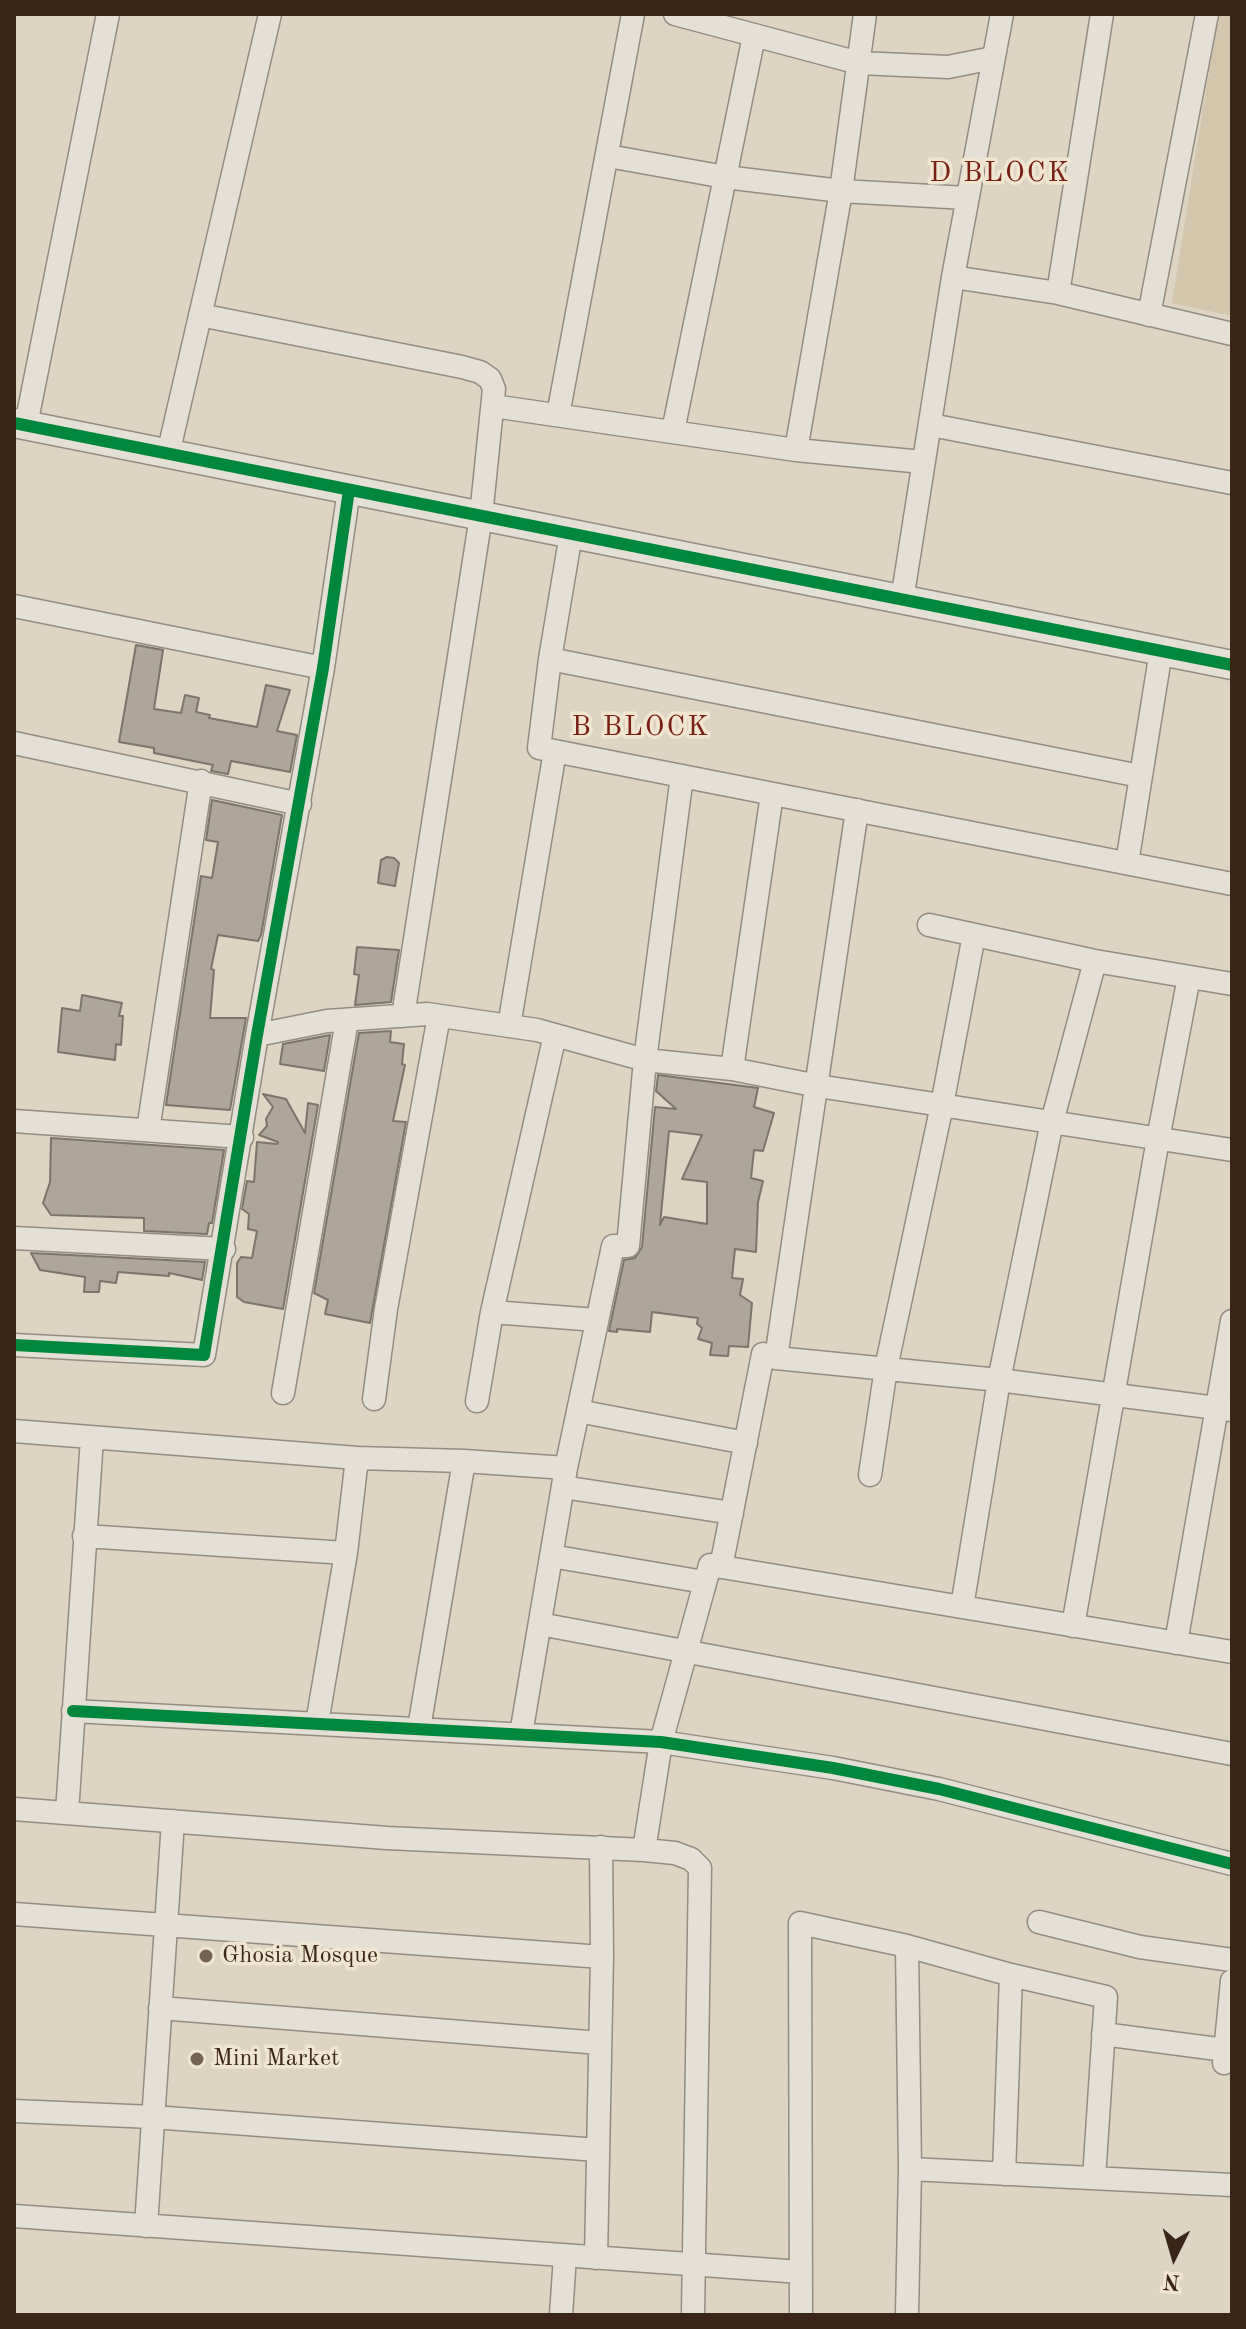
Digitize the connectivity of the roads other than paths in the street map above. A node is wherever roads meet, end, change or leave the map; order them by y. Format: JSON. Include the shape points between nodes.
{"nodes":[{"id":1,"x":108,"y":14,"type":"edge"},
{"id":2,"x":270,"y":14,"type":"edge"},
{"id":3,"x":633,"y":14,"type":"edge"},
{"id":4,"x":675,"y":14,"type":"edge"},
{"id":5,"x":865,"y":14,"type":"edge"},
{"id":6,"x":1002,"y":14,"type":"edge"},
{"id":7,"x":1102,"y":14,"type":"edge"},
{"id":8,"x":1207,"y":14,"type":"edge"},
{"id":9,"x":754,"y":36,"type":"junction"},
{"id":10,"x":993,"y":58,"type":"junction"},
{"id":11,"x":859,"y":63,"type":"junction"},
{"id":12,"x":608,"y":156,"type":"junction"},
{"id":13,"x":725,"y":177,"type":"junction"},
{"id":14,"x":841,"y":191,"type":"junction"},
{"id":15,"x":967,"y":198,"type":"junction"},
{"id":16,"x":953,"y":277,"type":"junction"},
{"id":17,"x":1058,"y":293,"type":"junction"},
{"id":18,"x":200,"y":315,"type":"junction"},
{"id":19,"x":1149,"y":315,"type":"junction"},
{"id":20,"x":1232,"y":334,"type":"edge"},
{"id":21,"x":493,"y":406,"type":"junction"},
{"id":22,"x":558,"y":415,"type":"junction"},
{"id":23,"x":20,"y":424,"type":"edge"},
{"id":24,"x":931,"y":425,"type":"junction"},
{"id":25,"x":673,"y":431,"type":"junction"},
{"id":26,"x":796,"y":450,"type":"junction"},
{"id":27,"x":168,"y":454,"type":"junction"},
{"id":28,"x":923,"y":462,"type":"junction"},
{"id":29,"x":1232,"y":483,"type":"edge"},
{"id":30,"x":349,"y":490,"type":"junction"},
{"id":31,"x":481,"y":516,"type":"junction"},
{"id":32,"x":571,"y":534,"type":"junction"},
{"id":33,"x":902,"y":600,"type":"junction"},
{"id":34,"x":14,"y":606,"type":"edge"},
{"id":35,"x":1161,"y":651,"type":"junction"},
{"id":36,"x":550,"y":659,"type":"junction"},
{"id":37,"x":1232,"y":665,"type":"edge"},
{"id":38,"x":323,"y":668,"type":"junction"},
{"id":39,"x":14,"y":743,"type":"edge"},
{"id":40,"x":555,"y":751,"type":"junction"},
{"id":41,"x":682,"y":776,"type":"junction"},
{"id":42,"x":1140,"y":776,"type":"junction"},
{"id":43,"x":201,"y":781,"type":"junction"},
{"id":44,"x":772,"y":794,"type":"junction"},
{"id":45,"x":300,"y":804,"type":"junction"},
{"id":46,"x":857,"y":810,"type":"junction"},
{"id":47,"x":1127,"y":863,"type":"junction"},
{"id":48,"x":1232,"y":884,"type":"edge"},
{"id":49,"x":929,"y":925,"type":"dead end"},
{"id":50,"x":974,"y":935,"type":"junction"},
{"id":51,"x":1095,"y":961,"type":"junction"},
{"id":52,"x":1189,"y":977,"type":"junction"},
{"id":53,"x":1232,"y":984,"type":"edge"},
{"id":54,"x":403,"y":1016,"type":"junction"},
{"id":55,"x":439,"y":1016,"type":"junction"},
{"id":56,"x":347,"y":1020,"type":"junction"},
{"id":57,"x":509,"y":1026,"type":"junction"},
{"id":58,"x":257,"y":1035,"type":"junction"},
{"id":59,"x":555,"y":1035,"type":"junction"},
{"id":60,"x":645,"y":1060,"type":"junction"},
{"id":61,"x":732,"y":1069,"type":"junction"},
{"id":62,"x":818,"y":1086,"type":"junction"},
{"id":63,"x":942,"y":1105,"type":"junction"},
{"id":64,"x":14,"y":1121,"type":"edge"},
{"id":65,"x":1052,"y":1122,"type":"junction"},
{"id":66,"x":148,"y":1130,"type":"junction"},
{"id":67,"x":242,"y":1137,"type":"junction"},
{"id":68,"x":1158,"y":1139,"type":"junction"},
{"id":69,"x":1232,"y":1150,"type":"edge"},
{"id":70,"x":14,"y":1238,"type":"edge"},
{"id":71,"x":224,"y":1249,"type":"junction"},
{"id":72,"x":492,"y":1312,"type":"junction"},
{"id":73,"x":597,"y":1320,"type":"junction"},
{"id":74,"x":1232,"y":1321,"type":"edge"},
{"id":75,"x":14,"y":1345,"type":"edge"},
{"id":76,"x":776,"y":1358,"type":"junction"},
{"id":77,"x":886,"y":1368,"type":"junction"},
{"id":78,"x":999,"y":1380,"type":"junction"},
{"id":79,"x":283,"y":1393,"type":"dead end"},
{"id":80,"x":1115,"y":1395,"type":"junction"},
{"id":81,"x":374,"y":1399,"type":"dead end"},
{"id":82,"x":477,"y":1401,"type":"dead end"},
{"id":83,"x":1225,"y":1409,"type":"edge"},
{"id":84,"x":578,"y":1411,"type":"junction"},
{"id":85,"x":14,"y":1431,"type":"edge"},
{"id":86,"x":92,"y":1438,"type":"junction"},
{"id":87,"x":746,"y":1443,"type":"junction"},
{"id":88,"x":357,"y":1458,"type":"junction"},
{"id":89,"x":464,"y":1461,"type":"junction"},
{"id":90,"x":870,"y":1475,"type":"dead end"},
{"id":91,"x":565,"y":1478,"type":"junction"},
{"id":92,"x":732,"y":1513,"type":"junction"},
{"id":93,"x":84,"y":1536,"type":"junction"},
{"id":94,"x":346,"y":1553,"type":"junction"},
{"id":95,"x":551,"y":1556,"type":"junction"},
{"id":96,"x":721,"y":1567,"type":"junction"},
{"id":97,"x":704,"y":1582,"type":"junction"},
{"id":98,"x":962,"y":1607,"type":"junction"},
{"id":99,"x":540,"y":1624,"type":"junction"},
{"id":100,"x":1073,"y":1626,"type":"junction"},
{"id":101,"x":1176,"y":1643,"type":"junction"},
{"id":102,"x":685,"y":1651,"type":"junction"},
{"id":103,"x":1232,"y":1652,"type":"edge"},
{"id":104,"x":73,"y":1711,"type":"junction"},
{"id":105,"x":317,"y":1723,"type":"junction"},
{"id":106,"x":419,"y":1728,"type":"junction"},
{"id":107,"x":521,"y":1734,"type":"junction"},
{"id":108,"x":661,"y":1742,"type":"junction"},
{"id":109,"x":1232,"y":1754,"type":"edge"},
{"id":110,"x":14,"y":1809,"type":"edge"},
{"id":111,"x":67,"y":1813,"type":"junction"},
{"id":112,"x":173,"y":1821,"type":"junction"},
{"id":113,"x":601,"y":1847,"type":"junction"},
{"id":114,"x":644,"y":1850,"type":"junction"},
{"id":115,"x":1232,"y":1864,"type":"edge"},
{"id":116,"x":14,"y":1914,"type":"edge"},
{"id":117,"x":1039,"y":1922,"type":"dead end"},
{"id":118,"x":166,"y":1926,"type":"junction"},
{"id":119,"x":907,"y":1946,"type":"junction"},
{"id":120,"x":602,"y":1957,"type":"junction"},
{"id":121,"x":1232,"y":1960,"type":"edge"},
{"id":122,"x":1011,"y":1975,"type":"junction"},
{"id":123,"x":1232,"y":1981,"type":"edge"},
{"id":124,"x":160,"y":2008,"type":"junction"},
{"id":125,"x":1103,"y":2034,"type":"junction"},
{"id":126,"x":600,"y":2043,"type":"junction"},
{"id":127,"x":14,"y":2111,"type":"edge"},
{"id":128,"x":153,"y":2117,"type":"junction"},
{"id":129,"x":598,"y":2150,"type":"junction"},
{"id":130,"x":910,"y":2169,"type":"junction"},
{"id":131,"x":1004,"y":2174,"type":"junction"},
{"id":132,"x":1094,"y":2178,"type":"junction"},
{"id":133,"x":1232,"y":2185,"type":"edge"},
{"id":134,"x":14,"y":2216,"type":"edge"},
{"id":135,"x":146,"y":2226,"type":"junction"},
{"id":136,"x":565,"y":2256,"type":"junction"},
{"id":137,"x":596,"y":2258,"type":"junction"},
{"id":138,"x":693,"y":2265,"type":"junction"},
{"id":139,"x":801,"y":2272,"type":"junction"},
{"id":140,"x":561,"y":2315,"type":"edge"},
{"id":141,"x":693,"y":2315,"type":"edge"},
{"id":142,"x":801,"y":2315,"type":"edge"},
{"id":143,"x":907,"y":2315,"type":"edge"}],
"edges":[{"from":1,"to":23,"type":"street"},
{"from":2,"to":18,"type":"street"},
{"from":3,"to":12,"type":"street"},
{"from":4,"to":9,"type":"street"},
{"from":5,"to":11,"type":"street"},
{"from":6,"to":10,"type":"street"},
{"from":7,"to":17,"type":"street"},
{"from":8,"to":19,"type":"street"},
{"from":9,"to":11,"type":"street"},
{"from":9,"to":13,"type":"street"},
{"from":10,"to":11,"type":"street","via":[[948,67]]},
{"from":10,"to":15,"type":"street"},
{"from":11,"to":14,"type":"street"},
{"from":12,"to":13,"type":"street"},
{"from":12,"to":22,"type":"street"},
{"from":13,"to":14,"type":"street"},
{"from":13,"to":25,"type":"street"},
{"from":14,"to":15,"type":"street"},
{"from":14,"to":26,"type":"street"},
{"from":15,"to":16,"type":"street"},
{"from":16,"to":17,"type":"street"},
{"from":16,"to":24,"type":"street"},
{"from":17,"to":19,"type":"street"},
{"from":18,"to":21,"type":"street","via":[[480,372],[494,389]]},
{"from":18,"to":27,"type":"street"},
{"from":19,"to":20,"type":"street"},
{"from":21,"to":22,"type":"street"},
{"from":21,"to":31,"type":"street"},
{"from":22,"to":25,"type":"street"},
{"from":23,"to":27,"type":"street"},
{"from":24,"to":28,"type":"street"},
{"from":24,"to":29,"type":"street"},
{"from":25,"to":26,"type":"street"},
{"from":26,"to":28,"type":"street"},
{"from":27,"to":30,"type":"street"},
{"from":28,"to":33,"type":"street"},
{"from":30,"to":31,"type":"street"},
{"from":30,"to":38,"type":"street"},
{"from":31,"to":32,"type":"street"},
{"from":31,"to":54,"type":"street"},
{"from":32,"to":33,"type":"street"},
{"from":32,"to":36,"type":"street"},
{"from":33,"to":35,"type":"street"},
{"from":34,"to":38,"type":"street"},
{"from":35,"to":37,"type":"street"},
{"from":35,"to":42,"type":"street"},
{"from":36,"to":40,"type":"street","via":[[539,748]]},
{"from":36,"to":42,"type":"street"},
{"from":38,"to":45,"type":"street"},
{"from":39,"to":43,"type":"street"},
{"from":40,"to":41,"type":"street"},
{"from":40,"to":57,"type":"street"},
{"from":41,"to":44,"type":"street"},
{"from":41,"to":60,"type":"street"},
{"from":42,"to":47,"type":"street"},
{"from":43,"to":45,"type":"street"},
{"from":43,"to":66,"type":"street"},
{"from":44,"to":46,"type":"street"},
{"from":44,"to":61,"type":"street"},
{"from":45,"to":58,"type":"street"},
{"from":46,"to":47,"type":"street"},
{"from":46,"to":62,"type":"street"},
{"from":47,"to":48,"type":"street"},
{"from":49,"to":50,"type":"street"},
{"from":50,"to":51,"type":"street"},
{"from":50,"to":63,"type":"street"},
{"from":51,"to":52,"type":"street"},
{"from":51,"to":65,"type":"street"},
{"from":52,"to":53,"type":"street"},
{"from":52,"to":68,"type":"street"},
{"from":54,"to":55,"type":"street"},
{"from":54,"to":56,"type":"street"},
{"from":55,"to":57,"type":"street"},
{"from":55,"to":81,"type":"street"},
{"from":56,"to":58,"type":"street"},
{"from":56,"to":79,"type":"street"},
{"from":57,"to":59,"type":"street"},
{"from":58,"to":67,"type":"street"},
{"from":59,"to":60,"type":"street"},
{"from":59,"to":72,"type":"street"},
{"from":60,"to":61,"type":"street"},
{"from":60,"to":73,"type":"street","via":[[628,1246],[613,1246]]},
{"from":61,"to":62,"type":"street"},
{"from":62,"to":63,"type":"street"},
{"from":62,"to":76,"type":"street"},
{"from":63,"to":65,"type":"street"},
{"from":63,"to":77,"type":"street"},
{"from":64,"to":66,"type":"street"},
{"from":65,"to":68,"type":"street"},
{"from":65,"to":78,"type":"street"},
{"from":66,"to":67,"type":"street"},
{"from":67,"to":71,"type":"street"},
{"from":68,"to":69,"type":"street"},
{"from":68,"to":80,"type":"street"},
{"from":70,"to":71,"type":"street"},
{"from":71,"to":75,"type":"street","via":[[204,1355]]},
{"from":72,"to":73,"type":"street"},
{"from":72,"to":82,"type":"street"},
{"from":73,"to":84,"type":"street"},
{"from":74,"to":83,"type":"street"},
{"from":76,"to":77,"type":"street"},
{"from":76,"to":87,"type":"street","via":[[763,1354]]},
{"from":77,"to":78,"type":"street"},
{"from":77,"to":90,"type":"street"},
{"from":78,"to":80,"type":"street"},
{"from":78,"to":98,"type":"street"},
{"from":80,"to":83,"type":"street"},
{"from":80,"to":100,"type":"street"},
{"from":83,"to":101,"type":"street"},
{"from":84,"to":87,"type":"street"},
{"from":84,"to":91,"type":"street"},
{"from":85,"to":86,"type":"street"},
{"from":86,"to":88,"type":"street"},
{"from":86,"to":93,"type":"street"},
{"from":87,"to":92,"type":"street"},
{"from":88,"to":89,"type":"street"},
{"from":88,"to":94,"type":"street"},
{"from":89,"to":91,"type":"street"},
{"from":89,"to":106,"type":"street"},
{"from":91,"to":92,"type":"street"},
{"from":91,"to":95,"type":"street"},
{"from":92,"to":96,"type":"street"},
{"from":93,"to":94,"type":"street"},
{"from":93,"to":104,"type":"street"},
{"from":94,"to":105,"type":"street"},
{"from":95,"to":97,"type":"street"},
{"from":95,"to":99,"type":"street"},
{"from":96,"to":97,"type":"street","via":[[710,1565]]},
{"from":96,"to":98,"type":"street"},
{"from":97,"to":102,"type":"street"},
{"from":98,"to":100,"type":"street"},
{"from":99,"to":102,"type":"street"},
{"from":99,"to":107,"type":"street"},
{"from":100,"to":101,"type":"street"},
{"from":101,"to":103,"type":"street"},
{"from":102,"to":108,"type":"street"},
{"from":102,"to":109,"type":"street"},
{"from":104,"to":105,"type":"street"},
{"from":104,"to":111,"type":"street"},
{"from":105,"to":106,"type":"street"},
{"from":106,"to":107,"type":"street"},
{"from":107,"to":108,"type":"street"},
{"from":108,"to":114,"type":"street"},
{"from":108,"to":115,"type":"street","via":[[939,1789]]},
{"from":110,"to":111,"type":"street"},
{"from":111,"to":112,"type":"street"},
{"from":112,"to":113,"type":"street"},
{"from":112,"to":118,"type":"street"},
{"from":113,"to":114,"type":"street"},
{"from":113,"to":120,"type":"street"},
{"from":114,"to":138,"type":"street","via":[[675,1853],[700,1868]]},
{"from":116,"to":118,"type":"street"},
{"from":117,"to":121,"type":"street","via":[[1140,1947]]},
{"from":118,"to":120,"type":"street"},
{"from":118,"to":124,"type":"street"},
{"from":119,"to":122,"type":"street"},
{"from":119,"to":130,"type":"street"},
{"from":119,"to":139,"type":"street","via":[[800,1923]]},
{"from":120,"to":126,"type":"street"},
{"from":122,"to":125,"type":"street","via":[[1106,1997]]},
{"from":122,"to":131,"type":"street"},
{"from":123,"to":125,"type":"street","via":[[1225,2058]]},
{"from":124,"to":126,"type":"street"},
{"from":124,"to":128,"type":"street"},
{"from":125,"to":132,"type":"street"},
{"from":126,"to":129,"type":"street"},
{"from":127,"to":128,"type":"street"},
{"from":128,"to":129,"type":"street"},
{"from":128,"to":135,"type":"street"},
{"from":129,"to":137,"type":"street"},
{"from":130,"to":131,"type":"street"},
{"from":130,"to":143,"type":"street"},
{"from":131,"to":132,"type":"street"},
{"from":132,"to":133,"type":"street"},
{"from":134,"to":135,"type":"street"},
{"from":135,"to":136,"type":"street"},
{"from":136,"to":137,"type":"street"},
{"from":136,"to":140,"type":"street"},
{"from":137,"to":138,"type":"street"},
{"from":138,"to":139,"type":"street"},
{"from":138,"to":141,"type":"street"},
{"from":139,"to":142,"type":"street"}]}
